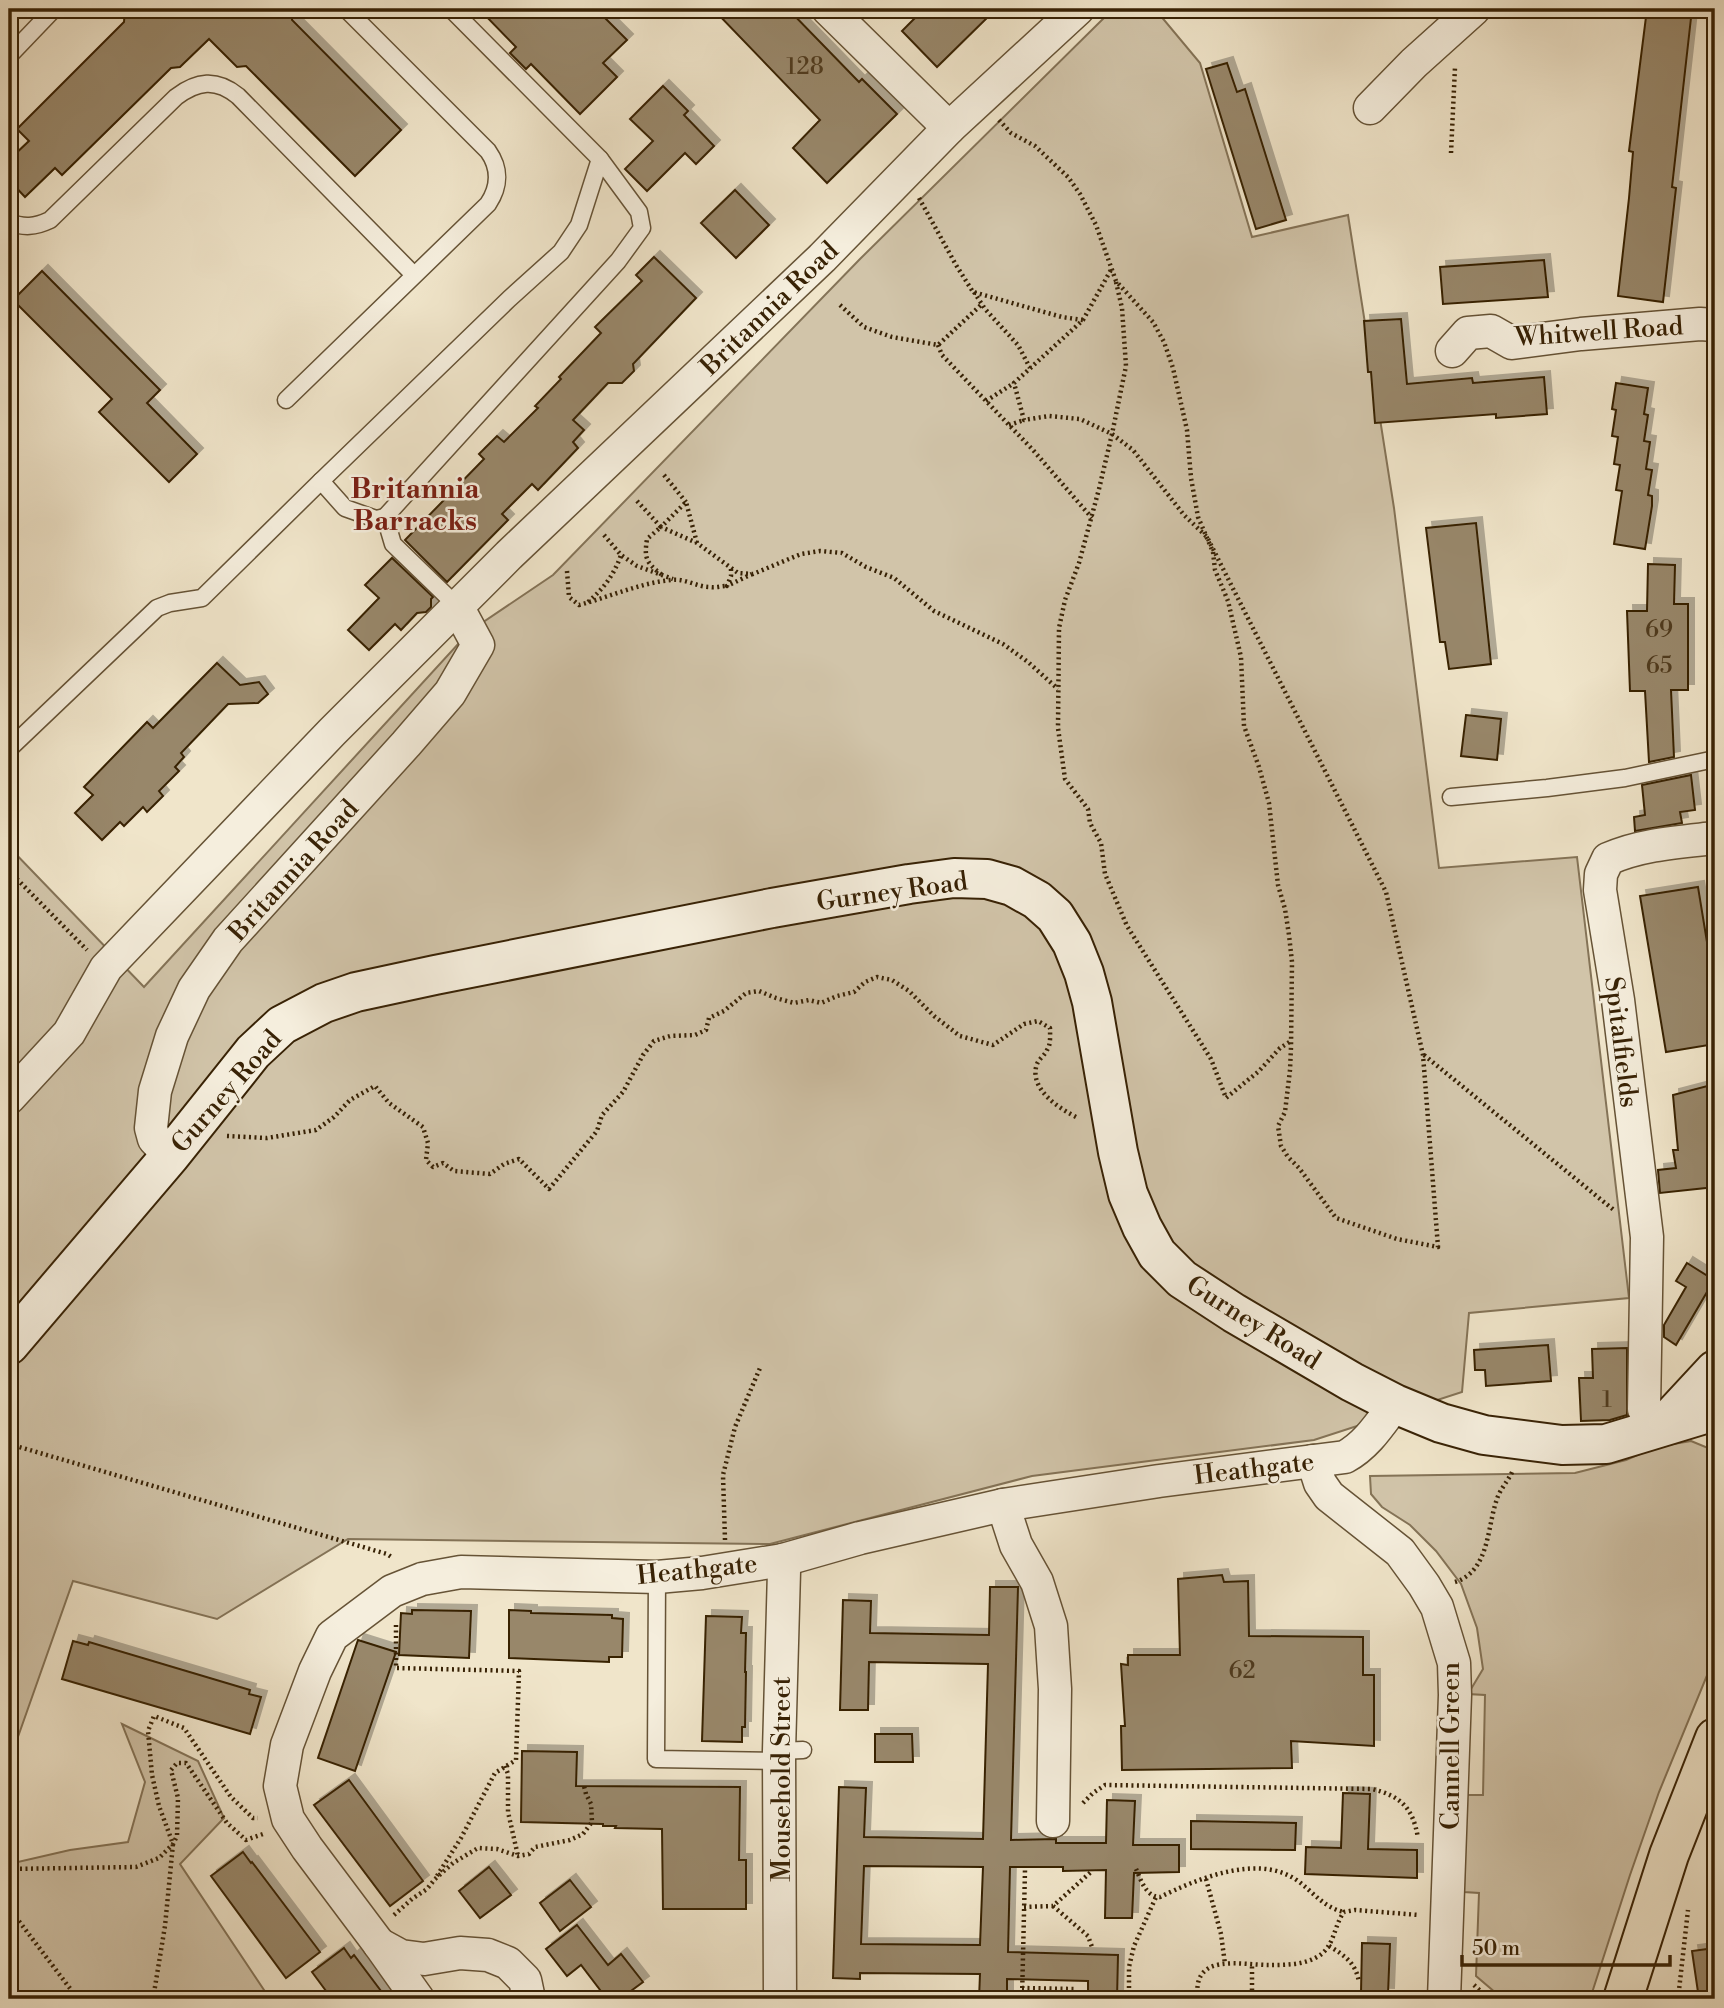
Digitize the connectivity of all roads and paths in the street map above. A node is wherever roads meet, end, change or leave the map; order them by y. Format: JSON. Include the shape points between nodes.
{"nodes":[{"id":1,"x":54,"y":9,"type":"edge"},
{"id":2,"x":346,"y":9,"type":"edge"},
{"id":3,"x":451,"y":9,"type":"edge"},
{"id":4,"x":828,"y":9,"type":"edge"},
{"id":5,"x":1079,"y":9,"type":"edge"},
{"id":6,"x":1284,"y":9,"type":"edge"},
{"id":7,"x":1278,"y":15,"type":"dead end"},
{"id":8,"x":1463,"y":19,"type":"edge"},
{"id":9,"x":9,"y":57,"type":"edge"},
{"id":10,"x":979,"y":99,"type":"junction"},
{"id":11,"x":1370,"y":108,"type":"dead end"},
{"id":12,"x":949,"y":128,"type":"junction"},
{"id":13,"x":1451,"y":153,"type":"dead end"},
{"id":14,"x":600,"y":159,"type":"junction"},
{"id":15,"x":900,"y":176,"type":"junction"},
{"id":16,"x":9,"y":222,"type":"edge"},
{"id":17,"x":1112,"y":268,"type":"junction"},
{"id":18,"x":414,"y":275,"type":"junction"},
{"id":19,"x":1115,"y":281,"type":"junction"},
{"id":20,"x":973,"y":292,"type":"junction"},
{"id":21,"x":981,"y":304,"type":"junction"},
{"id":22,"x":839,"y":305,"type":"dead end"},
{"id":23,"x":1083,"y":320,"type":"junction"},
{"id":24,"x":1715,"y":325,"type":"edge"},
{"id":25,"x":938,"y":345,"type":"junction"},
{"id":26,"x":1452,"y":351,"type":"dead end"},
{"id":27,"x":1030,"y":368,"type":"junction"},
{"id":28,"x":1014,"y":383,"type":"junction"},
{"id":29,"x":286,"y":400,"type":"dead end"},
{"id":30,"x":986,"y":401,"type":"junction"},
{"id":31,"x":1024,"y":420,"type":"junction"},
{"id":32,"x":1009,"y":425,"type":"junction"},
{"id":33,"x":1112,"y":434,"type":"junction"},
{"id":34,"x":664,"y":475,"type":"dead end"},
{"id":35,"x":321,"y":481,"type":"junction"},
{"id":36,"x":637,"y":501,"type":"dead end"},
{"id":37,"x":686,"y":502,"type":"junction"},
{"id":38,"x":385,"y":516,"type":"junction"},
{"id":39,"x":1091,"y":518,"type":"junction"},
{"id":40,"x":661,"y":527,"type":"junction"},
{"id":41,"x":604,"y":535,"type":"dead end"},
{"id":42,"x":1207,"y":537,"type":"junction"},
{"id":43,"x":697,"y":543,"type":"junction"},
{"id":44,"x":621,"y":555,"type":"junction"},
{"id":45,"x":730,"y":569,"type":"junction"},
{"id":46,"x":567,"y":571,"type":"dead end"},
{"id":47,"x":753,"y":574,"type":"junction"},
{"id":48,"x":662,"y":575,"type":"junction"},
{"id":49,"x":674,"y":579,"type":"junction"},
{"id":50,"x":727,"y":586,"type":"junction"},
{"id":51,"x":587,"y":603,"type":"junction"},
{"id":52,"x":457,"y":606,"type":"junction"},
{"id":53,"x":1058,"y":690,"type":"junction"},
{"id":54,"x":9,"y":749,"type":"edge"},
{"id":55,"x":1715,"y":759,"type":"edge"},
{"id":56,"x":1451,"y":797,"type":"dead end"},
{"id":57,"x":1715,"y":838,"type":"edge"},
{"id":58,"x":9,"y":871,"type":"edge"},
{"id":59,"x":106,"y":968,"type":"junction"},
{"id":60,"x":1291,"y":1041,"type":"junction"},
{"id":61,"x":1423,"y":1055,"type":"junction"},
{"id":62,"x":9,"y":1098,"type":"edge"},
{"id":63,"x":202,"y":1113,"type":"junction"},
{"id":64,"x":1114,"y":1127,"type":"junction"},
{"id":65,"x":170,"y":1156,"type":"junction"},
{"id":66,"x":1647,"y":1237,"type":"junction"},
{"id":67,"x":9,"y":1345,"type":"edge"},
{"id":68,"x":760,"y":1368,"type":"dead end"},
{"id":69,"x":1715,"y":1370,"type":"edge"},
{"id":70,"x":1395,"y":1404,"type":"junction"},
{"id":71,"x":1715,"y":1413,"type":"edge"},
{"id":72,"x":1653,"y":1418,"type":"junction"},
{"id":73,"x":1516,"y":1438,"type":"junction"},
{"id":74,"x":9,"y":1444,"type":"edge"},
{"id":75,"x":1313,"y":1461,"type":"junction"},
{"id":76,"x":1003,"y":1505,"type":"junction"},
{"id":77,"x":783,"y":1560,"type":"junction"},
{"id":78,"x":725,"y":1570,"type":"junction"},
{"id":79,"x":657,"y":1577,"type":"junction"},
{"id":80,"x":409,"y":1584,"type":"junction"},
{"id":81,"x":1427,"y":1590,"type":"junction"},
{"id":82,"x":1715,"y":1738,"type":"edge"},
{"id":83,"x":787,"y":1754,"type":"junction"},
{"id":84,"x":505,"y":1766,"type":"junction"},
{"id":85,"x":584,"y":1786,"type":"dead end"},
{"id":86,"x":1705,"y":1792,"type":"edge"},
{"id":87,"x":288,"y":1819,"type":"junction"},
{"id":88,"x":1053,"y":1821,"type":"joint"},
{"id":89,"x":173,"y":1844,"type":"junction"},
{"id":90,"x":1450,"y":1848,"type":"junction"},
{"id":91,"x":518,"y":1856,"type":"junction"},
{"id":92,"x":1136,"y":1869,"type":"dead end"},
{"id":93,"x":9,"y":1870,"type":"edge"},
{"id":94,"x":1025,"y":1870,"type":"dead end"},
{"id":95,"x":1092,"y":1871,"type":"dead end"},
{"id":96,"x":435,"y":1879,"type":"junction"},
{"id":97,"x":1206,"y":1879,"type":"junction"},
{"id":98,"x":1156,"y":1897,"type":"junction"},
{"id":99,"x":1054,"y":1906,"type":"junction"},
{"id":100,"x":1024,"y":1907,"type":"junction"},
{"id":101,"x":9,"y":1908,"type":"edge"},
{"id":102,"x":1344,"y":1912,"type":"junction"},
{"id":103,"x":1448,"y":1918,"type":"junction"},
{"id":104,"x":375,"y":1938,"type":"junction"},
{"id":105,"x":1329,"y":1946,"type":"junction"},
{"id":106,"x":1093,"y":1947,"type":"dead end"},
{"id":107,"x":1225,"y":1964,"type":"junction"},
{"id":108,"x":1252,"y":1964,"type":"junction"},
{"id":109,"x":1359,"y":1982,"type":"dead end"},
{"id":110,"x":1022,"y":1988,"type":"junction"},
{"id":111,"x":1252,"y":1996,"type":"dead end"},
{"id":112,"x":78,"y":1999,"type":"edge"},
{"id":113,"x":153,"y":1999,"type":"edge"},
{"id":114,"x":418,"y":1999,"type":"edge"},
{"id":115,"x":530,"y":1999,"type":"edge"},
{"id":116,"x":780,"y":1999,"type":"edge"},
{"id":117,"x":1022,"y":1999,"type":"edge"},
{"id":118,"x":1074,"y":1999,"type":"edge"},
{"id":119,"x":1129,"y":1999,"type":"edge"},
{"id":120,"x":1198,"y":1999,"type":"edge"},
{"id":121,"x":1444,"y":1999,"type":"edge"},
{"id":122,"x":1623,"y":1999,"type":"edge"}],
"edges":[{"from":1,"to":9,"type":"lane"},
{"from":2,"to":18,"type":"lane","via":[[494,159],[497,187],[488,204]]},
{"from":3,"to":14,"type":"lane"},
{"from":4,"to":12,"type":"street"},
{"from":5,"to":10,"type":"street","name":"Britannia Road"},
{"from":6,"to":7,"type":"path"},
{"from":8,"to":11,"type":"street"},
{"from":8,"to":13,"type":"path","via":[[1456,36]]},
{"from":10,"to":12,"type":"street","name":"Britannia Road"},
{"from":10,"to":17,"type":"path","via":[[1011,133],[1035,146],[1068,177],[1096,225]]},
{"from":12,"to":15,"type":"street","name":"Britannia Road"},
{"from":14,"to":35,"type":"lane","via":[[579,226],[561,252]]},
{"from":14,"to":38,"type":"lane","via":[[639,212],[642,228],[618,261]]},
{"from":15,"to":20,"type":"path","via":[[922,202]]},
{"from":15,"to":52,"type":"street","name":"Britannia Road","via":[[822,258]]},
{"from":16,"to":18,"type":"lane","via":[[29,227],[50,220],[176,97],[190,87],[209,83],[238,96]]},
{"from":17,"to":19,"type":"path"},
{"from":17,"to":23,"type":"path"},
{"from":18,"to":29,"type":"lane"},
{"from":19,"to":33,"type":"path","via":[[1126,366]]},
{"from":19,"to":42,"type":"path","via":[[1153,322],[1164,342],[1181,398],[1198,517]]},
{"from":20,"to":21,"type":"path"},
{"from":20,"to":23,"type":"path"},
{"from":21,"to":25,"type":"path"},
{"from":21,"to":27,"type":"path","via":[[1018,345]]},
{"from":22,"to":25,"type":"path","via":[[864,327]]},
{"from":23,"to":27,"type":"path"},
{"from":24,"to":26,"type":"street","name":"Whitwell Road","via":[[1581,334],[1512,344],[1492,331],[1468,333]]},
{"from":25,"to":30,"type":"path"},
{"from":27,"to":28,"type":"path"},
{"from":28,"to":30,"type":"path"},
{"from":28,"to":31,"type":"path"},
{"from":30,"to":32,"type":"path"},
{"from":31,"to":32,"type":"path"},
{"from":31,"to":33,"type":"path","via":[[1049,416],[1080,419]]},
{"from":32,"to":39,"type":"path"},
{"from":33,"to":39,"type":"path"},
{"from":33,"to":42,"type":"path","via":[[1133,450]]},
{"from":34,"to":37,"type":"path"},
{"from":35,"to":38,"type":"lane","via":[[345,508],[376,519]]},
{"from":35,"to":54,"type":"lane","via":[[202,598],[157,608]]},
{"from":36,"to":40,"type":"path"},
{"from":37,"to":40,"type":"path"},
{"from":37,"to":43,"type":"path"},
{"from":38,"to":52,"type":"lane","via":[[393,544]]},
{"from":39,"to":53,"type":"path","via":[[1059,628]]},
{"from":40,"to":43,"type":"path"},
{"from":40,"to":48,"type":"path","via":[[647,539],[645,555]]},
{"from":41,"to":44,"type":"path"},
{"from":42,"to":60,"type":"path","via":[[1241,657],[1244,726],[1269,803],[1292,962]]},
{"from":42,"to":61,"type":"path","via":[[1386,892]]},
{"from":43,"to":45,"type":"path"},
{"from":44,"to":48,"type":"path"},
{"from":44,"to":51,"type":"path","via":[[614,574]]},
{"from":45,"to":47,"type":"path"},
{"from":45,"to":50,"type":"path"},
{"from":46,"to":51,"type":"path","via":[[569,597],[579,605]]},
{"from":47,"to":50,"type":"path"},
{"from":47,"to":53,"type":"path","via":[[801,554],[842,553],[894,578],[934,611],[1003,644]]},
{"from":48,"to":49,"type":"path"},
{"from":49,"to":50,"type":"path"},
{"from":49,"to":51,"type":"path"},
{"from":52,"to":59,"type":"street","name":"Britannia Road"},
{"from":52,"to":65,"type":"street","name":"Britannia Road","via":[[478,645],[450,693],[228,940],[194,989],[172,1036],[155,1091],[151,1128],[154,1139]]},
{"from":53,"to":60,"type":"path","via":[[1065,779],[1088,809],[1101,843],[1105,874],[1127,926],[1211,1059],[1226,1098]]},
{"from":55,"to":56,"type":"lane","via":[[1625,778]]},
{"from":57,"to":66,"type":"street","name":"Spitalfields","via":[[1625,851],[1608,859],[1601,874]]},
{"from":58,"to":59,"type":"path"},
{"from":59,"to":62,"type":"street","name":"Britannia Road","via":[[69,1033]]},
{"from":60,"to":61,"type":"path","via":[[1285,1112],[1278,1125],[1287,1157],[1336,1218],[1397,1239],[1438,1247]]},
{"from":61,"to":66,"type":"path"},
{"from":63,"to":64,"type":"street","name":"Gurney Road","via":[[282,1025],[356,992],[772,908],[954,878],[987,879],[1012,886],[1037,900],[1061,925],[1092,1002]]},
{"from":63,"to":64,"type":"path","via":[[211,1130],[228,1137],[267,1138],[316,1130],[350,1100],[375,1086],[389,1103],[423,1127],[428,1143],[426,1160],[433,1167],[443,1163],[454,1171],[490,1174],[519,1159],[549,1189],[597,1131],[602,1115],[623,1092],[654,1041],[706,1030],[709,1018],[746,993],[759,991],[794,1003],[821,1003],[854,992],[877,977],[909,991],[960,1036],[993,1045],[1024,1024],[1038,1021],[1050,1028],[1049,1049],[1037,1063],[1036,1080],[1060,1109],[1087,1123]]},
{"from":63,"to":65,"type":"street","name":"Gurney Road"},
{"from":64,"to":70,"type":"street","name":"Gurney Road","via":[[1128,1194],[1142,1227],[1157,1254],[1182,1279]]},
{"from":65,"to":67,"type":"street","name":"Gurney Road"},
{"from":66,"to":72,"type":"street","name":"Spitalfields","via":[[1657,1336]]},
{"from":68,"to":78,"type":"path","via":[[735,1427],[723,1475]]},
{"from":69,"to":72,"type":"street","name":"Gurney Road"},
{"from":70,"to":73,"type":"street","name":"Gurney Road","via":[[1441,1423]]},
{"from":70,"to":75,"type":"street","name":"Heathgate","via":[[1356,1451]]},
{"from":71,"to":72,"type":"street","name":"Gurney Road"},
{"from":72,"to":73,"type":"street","name":"Gurney Road","via":[[1606,1444],[1562,1445]]},
{"from":73,"to":81,"type":"path","via":[[1515,1465],[1497,1495],[1485,1549],[1475,1568],[1464,1579]]},
{"from":74,"to":80,"type":"path","via":[[387,1554]]},
{"from":75,"to":76,"type":"street","name":"Heathgate"},
{"from":75,"to":81,"type":"street","name":"Cannell Green","via":[[1329,1496],[1400,1552]]},
{"from":76,"to":77,"type":"street","name":"Heathgate"},
{"from":76,"to":88,"type":"street","via":[[1051,1626]]},
{"from":77,"to":78,"type":"street","name":"Heathgate"},
{"from":77,"to":83,"type":"street","name":"Mousehold Street"},
{"from":78,"to":79,"type":"street","name":"Heathgate"},
{"from":79,"to":80,"type":"street","name":"Heathgate","via":[[461,1572]]},
{"from":79,"to":83,"type":"lane","via":[[656,1759]]},
{"from":80,"to":84,"type":"path","via":[[396,1668],[519,1671],[516,1760]]},
{"from":80,"to":87,"type":"street","name":"Heathgate","via":[[332,1636],[287,1745],[281,1786]]},
{"from":81,"to":90,"type":"street","name":"Cannell Green","via":[[1454,1663]]},
{"from":82,"to":86,"type":"main road"},
{"from":83,"to":116,"type":"street","name":"Mousehold Street"},
{"from":84,"to":91,"type":"path","via":[[508,1812]]},
{"from":84,"to":96,"type":"path","via":[[495,1773]]},
{"from":85,"to":91,"type":"path","via":[[591,1804],[589,1828],[570,1840],[535,1847]]},
{"from":86,"to":122,"type":"main road","via":[[1669,1855]]},
{"from":87,"to":89,"type":"path","via":[[246,1840],[227,1823],[186,1763],[177,1763],[171,1770],[177,1798]]},
{"from":87,"to":89,"type":"path","via":[[253,1818],[231,1797],[184,1728],[154,1716],[149,1731],[152,1775]]},
{"from":87,"to":104,"type":"street","name":"Heathgate"},
{"from":88,"to":90,"type":"path","via":[[1065,1821],[1105,1785],[1372,1789],[1389,1793],[1405,1805],[1416,1825],[1420,1848]]},
{"from":89,"to":93,"type":"path","via":[[159,1858],[136,1867]]},
{"from":89,"to":113,"type":"path"},
{"from":90,"to":103,"type":"street","name":"Cannell Green"},
{"from":91,"to":96,"type":"path","via":[[478,1848]]},
{"from":92,"to":98,"type":"path"},
{"from":94,"to":100,"type":"path"},
{"from":95,"to":99,"type":"path"},
{"from":96,"to":104,"type":"path"},
{"from":97,"to":98,"type":"path"},
{"from":97,"to":102,"type":"path","via":[[1241,1868],[1277,1872],[1294,1879],[1332,1910]]},
{"from":97,"to":107,"type":"path"},
{"from":98,"to":119,"type":"path","via":[[1134,1946]]},
{"from":99,"to":100,"type":"path"},
{"from":99,"to":106,"type":"path"},
{"from":100,"to":110,"type":"path"},
{"from":101,"to":112,"type":"path"},
{"from":102,"to":103,"type":"path"},
{"from":102,"to":105,"type":"path"},
{"from":103,"to":121,"type":"street","name":"Cannell Green"},
{"from":104,"to":114,"type":"street","name":"Heathgate"},
{"from":104,"to":115,"type":"street","via":[[401,1956],[424,1959],[460,1953],[488,1955],[509,1963],[525,1980]]},
{"from":105,"to":108,"type":"path","via":[[1304,1963]]},
{"from":105,"to":109,"type":"path","via":[[1352,1963]]},
{"from":107,"to":108,"type":"path"},
{"from":107,"to":120,"type":"path","via":[[1202,1973],[1196,1987]]},
{"from":108,"to":111,"type":"path"},
{"from":110,"to":117,"type":"path"},
{"from":110,"to":118,"type":"path","via":[[1074,1989]]}]}
